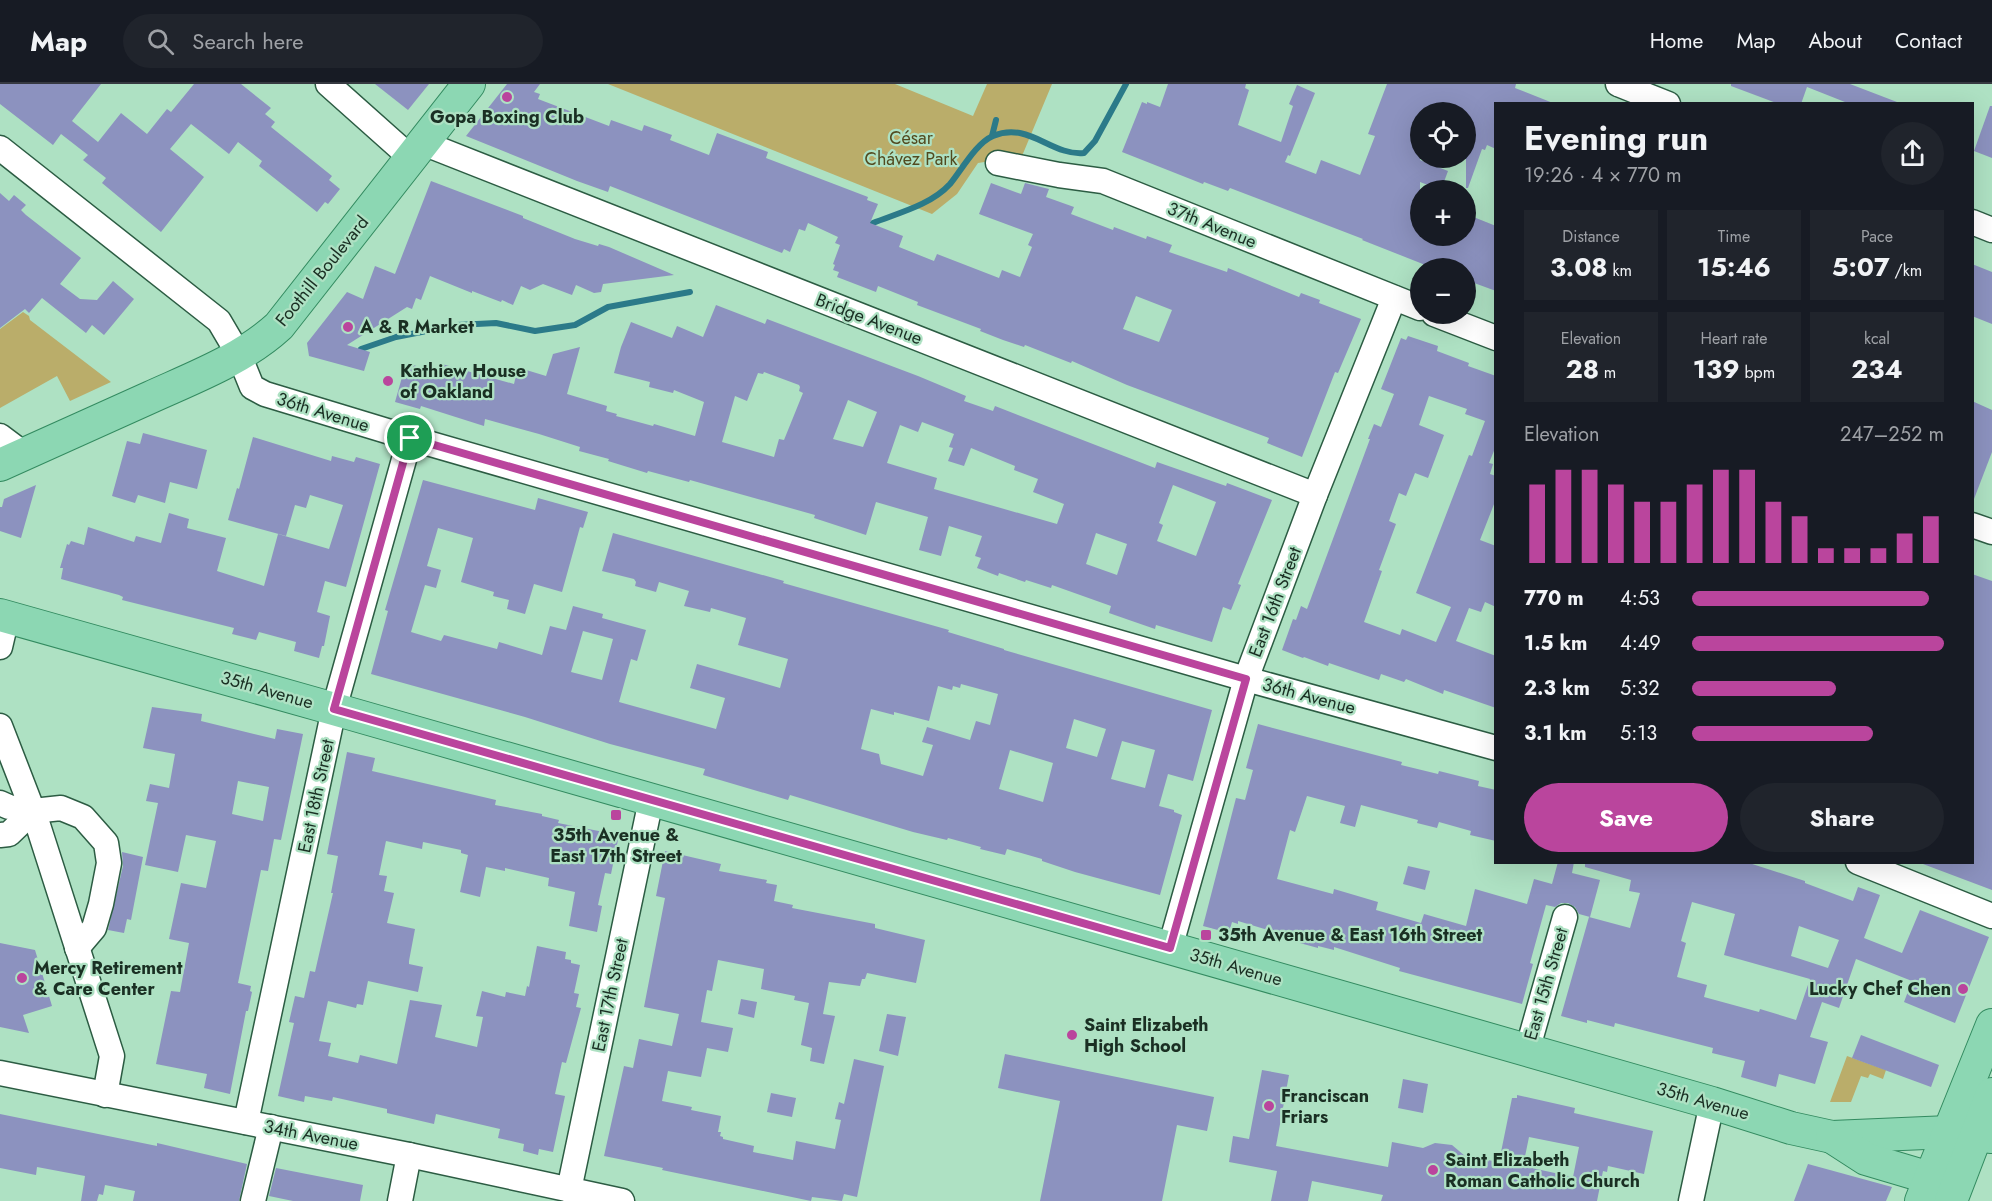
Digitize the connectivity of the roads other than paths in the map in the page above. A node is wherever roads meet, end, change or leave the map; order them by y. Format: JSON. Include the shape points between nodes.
{"nodes":[{"id":1,"x":328,"y":84,"type":"edge"},
{"id":2,"x":469,"y":84,"type":"edge"},
{"id":3,"x":1618,"y":84,"type":"edge"},
{"id":4,"x":1663,"y":102,"type":"edge"},
{"id":5,"x":0,"y":148,"type":"edge"},
{"id":6,"x":417,"y":151,"type":"junction"},
{"id":7,"x":998,"y":163,"type":"dead end"},
{"id":8,"x":1974,"y":223,"type":"edge"},
{"id":9,"x":1992,"y":230,"type":"edge"},
{"id":10,"x":1394,"y":298,"type":"junction"},
{"id":11,"x":1410,"y":304,"type":"edge"},
{"id":12,"x":1460,"y":324,"type":"edge"},
{"id":13,"x":1494,"y":337,"type":"edge"},
{"id":14,"x":239,"y":355,"type":"junction"},
{"id":15,"x":410,"y":438,"type":"junction"},
{"id":16,"x":8,"y":452,"type":"edge"},
{"id":17,"x":1316,"y":495,"type":"junction"},
{"id":18,"x":1974,"y":526,"type":"edge"},
{"id":19,"x":1992,"y":532,"type":"edge"},
{"id":20,"x":2,"y":627,"type":"edge"},
{"id":21,"x":1246,"y":679,"type":"junction"},
{"id":22,"x":334,"y":709,"type":"junction"},
{"id":23,"x":0,"y":726,"type":"edge"},
{"id":24,"x":1494,"y":747,"type":"edge"},
{"id":25,"x":651,"y":800,"type":"junction"},
{"id":26,"x":0,"y":803,"type":"edge"},
{"id":27,"x":33,"y":811,"type":"junction"},
{"id":28,"x":0,"y":835,"type":"edge"},
{"id":29,"x":1863,"y":864,"type":"edge"},
{"id":30,"x":1992,"y":916,"type":"edge"},
{"id":31,"x":1564,"y":917,"type":"dead end"},
{"id":32,"x":77,"y":948,"type":"junction"},
{"id":33,"x":1170,"y":948,"type":"junction"},
{"id":34,"x":1992,"y":1025,"type":"edge"},
{"id":35,"x":1527,"y":1051,"type":"junction"},
{"id":36,"x":0,"y":1073,"type":"edge"},
{"id":37,"x":1992,"y":1094,"type":"edge"},
{"id":38,"x":105,"y":1095,"type":"junction"},
{"id":39,"x":1712,"y":1103,"type":"junction"},
{"id":40,"x":246,"y":1122,"type":"junction"},
{"id":41,"x":271,"y":1127,"type":"junction"},
{"id":42,"x":1972,"y":1135,"type":"edge"},
{"id":43,"x":1832,"y":1137,"type":"junction"},
{"id":44,"x":409,"y":1155,"type":"junction"},
{"id":45,"x":569,"y":1190,"type":"junction"},
{"id":46,"x":1925,"y":1190,"type":"edge"},
{"id":47,"x":253,"y":1201,"type":"edge"},
{"id":48,"x":400,"y":1201,"type":"edge"},
{"id":49,"x":622,"y":1201,"type":"edge"},
{"id":50,"x":1691,"y":1201,"type":"edge"},
{"id":51,"x":1951,"y":1201,"type":"edge"}],
"edges":[{"from":1,"to":6,"type":"street"},
{"from":2,"to":6,"type":"main road","name":"Foothill Boulevard"},
{"from":3,"to":4,"type":"street"},
{"from":5,"to":14,"type":"street","name":"36th Avenue","via":[[219,321]]},
{"from":6,"to":14,"type":"main road","name":"Foothill Boulevard","via":[[279,326]]},
{"from":6,"to":17,"type":"street","name":"Bridge Avenue"},
{"from":7,"to":10,"type":"street","name":"37th Avenue","via":[[1103,181]]},
{"from":8,"to":9,"type":"street"},
{"from":10,"to":11,"type":"street","name":"37th Avenue"},
{"from":10,"to":17,"type":"street","name":"East 16th Street"},
{"from":12,"to":13,"type":"street"},
{"from":14,"to":15,"type":"street","name":"36th Avenue","via":[[252,387]]},
{"from":14,"to":16,"type":"main road","name":"Foothill Boulevard","via":[[207,372]]},
{"from":15,"to":21,"type":"street","name":"36th Avenue"},
{"from":15,"to":22,"type":"street","name":"East 18th Street"},
{"from":17,"to":21,"type":"street","name":"East 16th Street"},
{"from":18,"to":19,"type":"street"},
{"from":20,"to":22,"type":"main road","name":"35th Avenue"},
{"from":21,"to":24,"type":"street","name":"36th Avenue"},
{"from":21,"to":33,"type":"street","name":"East 16th Street"},
{"from":22,"to":25,"type":"main road","name":"35th Avenue"},
{"from":22,"to":40,"type":"street","name":"East 18th Street"},
{"from":23,"to":27,"type":"street"},
{"from":25,"to":33,"type":"main road","name":"35th Avenue"},
{"from":25,"to":45,"type":"street","name":"East 17th Street"},
{"from":26,"to":27,"type":"street"},
{"from":27,"to":28,"type":"street","via":[[9,834]]},
{"from":27,"to":32,"type":"street"},
{"from":27,"to":32,"type":"street","via":[[61,808],[83,817],[106,843],[109,863],[101,904],[94,928]]},
{"from":29,"to":30,"type":"street"},
{"from":31,"to":35,"type":"street","name":"East 15th Street"},
{"from":32,"to":38,"type":"street","via":[[112,1056]]},
{"from":33,"to":35,"type":"main road","name":"35th Avenue"},
{"from":34,"to":42,"type":"main road"},
{"from":35,"to":39,"type":"main road","name":"35th Avenue"},
{"from":36,"to":38,"type":"street","name":"34th Avenue"},
{"from":37,"to":42,"type":"main road"},
{"from":38,"to":40,"type":"street","name":"34th Avenue"},
{"from":39,"to":43,"type":"main road","name":"35th Avenue"},
{"from":39,"to":50,"type":"street"},
{"from":40,"to":41,"type":"street","name":"34th Avenue"},
{"from":41,"to":44,"type":"street","name":"34th Avenue"},
{"from":41,"to":47,"type":"street"},
{"from":42,"to":43,"type":"main road","name":"35th Avenue"},
{"from":42,"to":46,"type":"main road"},
{"from":42,"to":51,"type":"main road"},
{"from":43,"to":46,"type":"main road"},
{"from":44,"to":45,"type":"street","name":"34th Avenue"},
{"from":44,"to":48,"type":"street"},
{"from":45,"to":49,"type":"street","name":"34th Avenue"}]}
